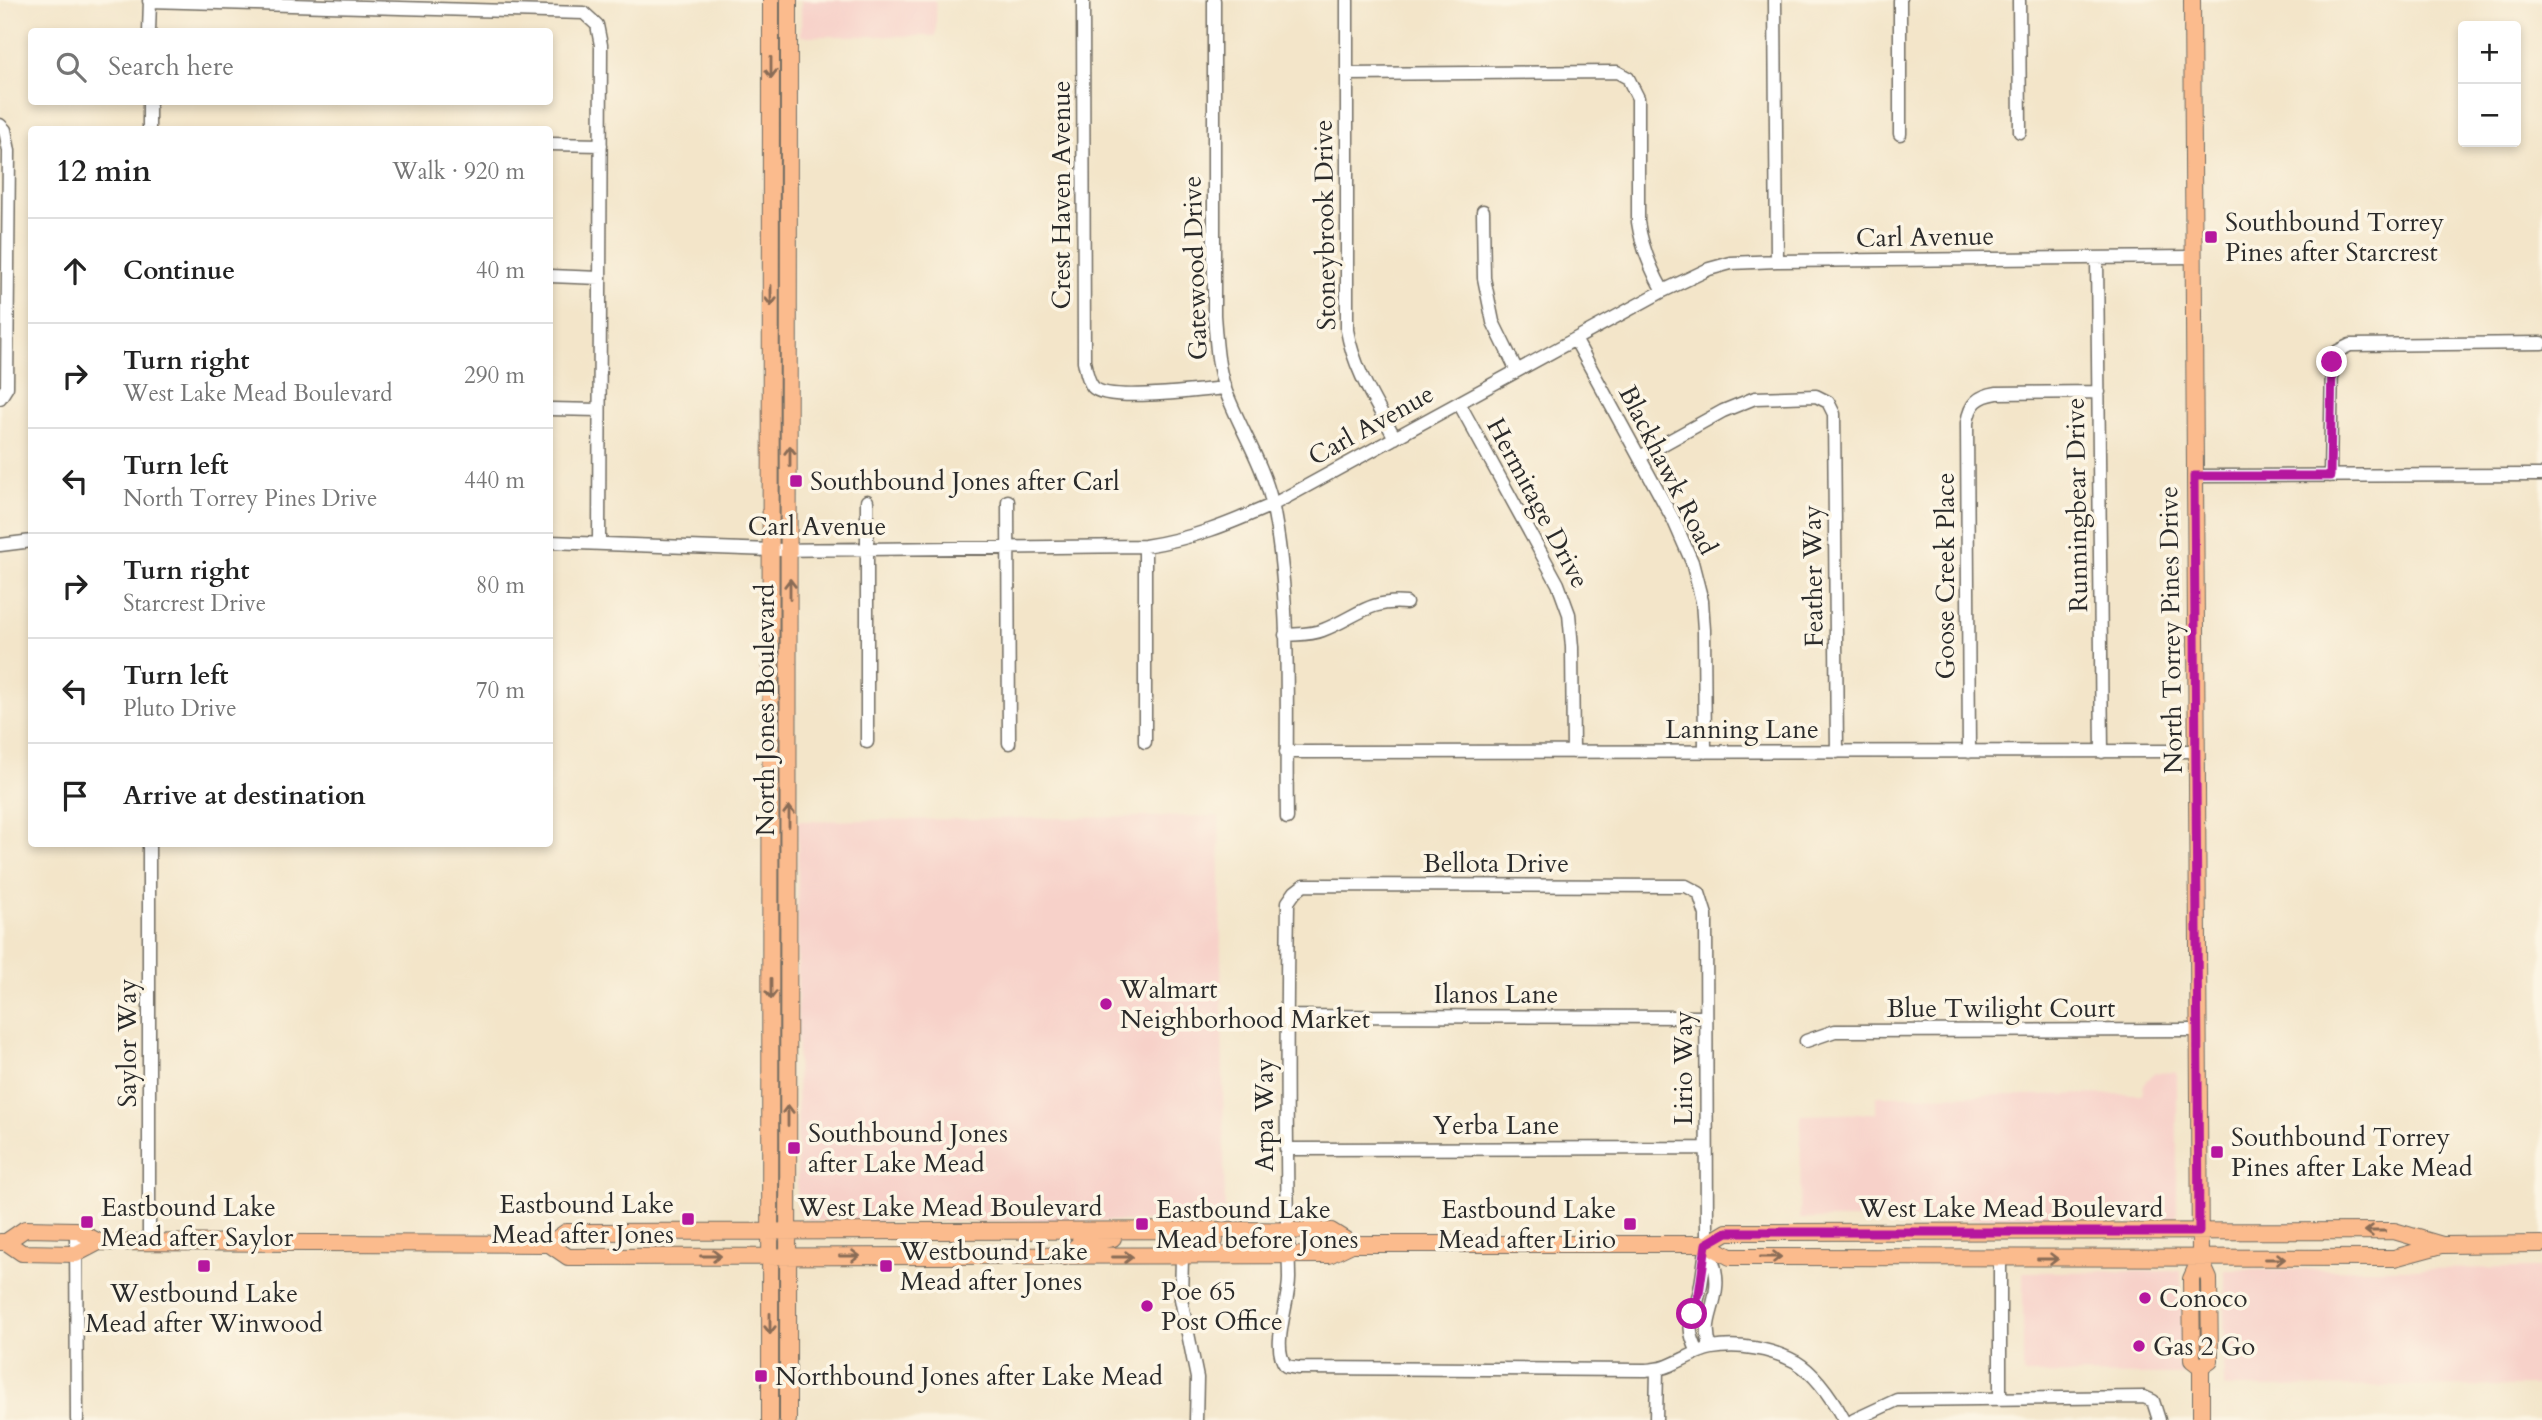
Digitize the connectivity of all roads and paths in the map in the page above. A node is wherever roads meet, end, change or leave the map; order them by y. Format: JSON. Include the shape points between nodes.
{"nodes":[{"id":1,"x":771,"y":0,"type":"edge"},
{"id":2,"x":789,"y":0,"type":"edge"},
{"id":3,"x":1083,"y":0,"type":"edge"},
{"id":4,"x":1214,"y":0,"type":"edge"},
{"id":5,"x":1347,"y":0,"type":"edge"},
{"id":6,"x":1775,"y":0,"type":"edge"},
{"id":7,"x":1899,"y":0,"type":"edge"},
{"id":8,"x":2019,"y":0,"type":"edge"},
{"id":9,"x":2192,"y":0,"type":"edge"},
{"id":10,"x":149,"y":1,"type":"edge"},
{"id":11,"x":149,"y":28,"type":"edge"},
{"id":12,"x":1347,"y":74,"type":"junction"},
{"id":13,"x":149,"y":105,"type":"edge"},
{"id":14,"x":0,"y":125,"type":"edge"},
{"id":15,"x":149,"y":126,"type":"edge"},
{"id":16,"x":2020,"y":132,"type":"dead end"},
{"id":17,"x":1900,"y":134,"type":"dead end"},
{"id":18,"x":553,"y":144,"type":"edge"},
{"id":19,"x":601,"y":145,"type":"junction"},
{"id":20,"x":771,"y":209,"type":"junction"},
{"id":21,"x":790,"y":209,"type":"junction"},
{"id":22,"x":1483,"y":211,"type":"dead end"},
{"id":23,"x":2193,"y":257,"type":"junction"},
{"id":24,"x":2097,"y":258,"type":"junction"},
{"id":25,"x":1777,"y":261,"type":"junction"},
{"id":26,"x":553,"y":276,"type":"edge"},
{"id":27,"x":600,"y":278,"type":"junction"},
{"id":28,"x":1663,"y":291,"type":"junction"},
{"id":29,"x":1575,"y":339,"type":"junction"},
{"id":30,"x":2542,"y":343,"type":"edge"},
{"id":31,"x":1517,"y":371,"type":"junction"},
{"id":32,"x":1225,"y":388,"type":"junction"},
{"id":33,"x":2099,"y":392,"type":"junction"},
{"id":34,"x":1,"y":396,"type":"edge"},
{"id":35,"x":1459,"y":403,"type":"junction"},
{"id":36,"x":553,"y":409,"type":"edge"},
{"id":37,"x":599,"y":410,"type":"junction"},
{"id":38,"x":1395,"y":438,"type":"junction"},
{"id":39,"x":1640,"y":457,"type":"junction"},
{"id":40,"x":2542,"y":475,"type":"edge"},
{"id":41,"x":2194,"y":476,"type":"junction"},
{"id":42,"x":2330,"y":476,"type":"junction"},
{"id":43,"x":867,"y":501,"type":"dead end"},
{"id":44,"x":1008,"y":501,"type":"dead end"},
{"id":45,"x":1272,"y":505,"type":"junction"},
{"id":46,"x":28,"y":542,"type":"edge"},
{"id":47,"x":553,"y":542,"type":"edge"},
{"id":48,"x":599,"y":543,"type":"junction"},
{"id":49,"x":0,"y":545,"type":"edge"},
{"id":50,"x":1145,"y":546,"type":"junction"},
{"id":51,"x":1007,"y":548,"type":"junction"},
{"id":52,"x":790,"y":549,"type":"junction"},
{"id":53,"x":868,"y":549,"type":"junction"},
{"id":54,"x":771,"y":550,"type":"junction"},
{"id":55,"x":1406,"y":603,"type":"dead end"},
{"id":56,"x":1285,"y":635,"type":"junction"},
{"id":57,"x":867,"y":742,"type":"dead end"},
{"id":58,"x":1009,"y":743,"type":"dead end"},
{"id":59,"x":1145,"y":743,"type":"dead end"},
{"id":60,"x":2197,"y":751,"type":"junction"},
{"id":61,"x":1286,"y":752,"type":"junction"},
{"id":62,"x":1573,"y":752,"type":"junction"},
{"id":63,"x":1705,"y":752,"type":"junction"},
{"id":64,"x":1837,"y":752,"type":"junction"},
{"id":65,"x":1969,"y":752,"type":"junction"},
{"id":66,"x":2102,"y":752,"type":"junction"},
{"id":67,"x":1287,"y":818,"type":"dead end"},
{"id":68,"x":771,"y":824,"type":"junction"},
{"id":69,"x":149,"y":847,"type":"edge"},
{"id":70,"x":1295,"y":892,"type":"joint"},
{"id":71,"x":771,"y":893,"type":"junction"},
{"id":72,"x":1699,"y":893,"type":"joint"},
{"id":73,"x":789,"y":909,"type":"junction"},
{"id":74,"x":789,"y":971,"type":"junction"},
{"id":75,"x":1286,"y":1016,"type":"junction"},
{"id":76,"x":1706,"y":1017,"type":"junction"},
{"id":77,"x":2199,"y":1030,"type":"junction"},
{"id":78,"x":1806,"y":1041,"type":"dead end"},
{"id":79,"x":1706,"y":1148,"type":"junction"},
{"id":80,"x":1286,"y":1149,"type":"junction"},
{"id":81,"x":76,"y":1230,"type":"junction"},
{"id":82,"x":1243,"y":1230,"type":"junction"},
{"id":83,"x":1288,"y":1231,"type":"junction"},
{"id":84,"x":770,"y":1232,"type":"junction"},
{"id":85,"x":788,"y":1232,"type":"junction"},
{"id":86,"x":1065,"y":1232,"type":"junction"},
{"id":87,"x":1133,"y":1232,"type":"junction"},
{"id":88,"x":2199,"y":1232,"type":"junction"},
{"id":89,"x":1885,"y":1233,"type":"junction"},
{"id":90,"x":3,"y":1242,"type":"edge"},
{"id":91,"x":99,"y":1242,"type":"junction"},
{"id":92,"x":149,"y":1242,"type":"junction"},
{"id":93,"x":549,"y":1244,"type":"junction"},
{"id":94,"x":1352,"y":1244,"type":"junction"},
{"id":95,"x":1706,"y":1244,"type":"junction"},
{"id":96,"x":2542,"y":1244,"type":"edge"},
{"id":97,"x":2442,"y":1245,"type":"junction"},
{"id":98,"x":76,"y":1254,"type":"junction"},
{"id":99,"x":1289,"y":1255,"type":"junction"},
{"id":100,"x":771,"y":1256,"type":"junction"},
{"id":101,"x":788,"y":1256,"type":"junction"},
{"id":102,"x":974,"y":1256,"type":"junction"},
{"id":103,"x":1065,"y":1257,"type":"junction"},
{"id":104,"x":1182,"y":1257,"type":"junction"},
{"id":105,"x":1885,"y":1258,"type":"junction"},
{"id":106,"x":2000,"y":1259,"type":"junction"},
{"id":107,"x":2200,"y":1259,"type":"junction"},
{"id":108,"x":1704,"y":1350,"type":"junction"},
{"id":109,"x":1657,"y":1369,"type":"junction"},
{"id":110,"x":2000,"y":1398,"type":"junction"},
{"id":111,"x":77,"y":1420,"type":"edge"},
{"id":112,"x":770,"y":1420,"type":"edge"},
{"id":113,"x":788,"y":1420,"type":"edge"},
{"id":114,"x":1196,"y":1420,"type":"edge"},
{"id":115,"x":1656,"y":1420,"type":"edge"},
{"id":116,"x":1844,"y":1420,"type":"edge"},
{"id":117,"x":1854,"y":1420,"type":"edge"},
{"id":118,"x":2159,"y":1420,"type":"edge"},
{"id":119,"x":2201,"y":1420,"type":"edge"}],
"edges":[{"from":1,"to":20,"type":"main road","name":"North Jones Boulevard","one_way":true},
{"from":2,"to":21,"type":"main road","name":"North Jones Boulevard"},
{"from":3,"to":32,"type":"street","name":"Crest Haven Avenue","via":[[1084,361],[1088,378],[1101,393],[1121,396]]},
{"from":4,"to":32,"type":"street","name":"Gatewood Drive","via":[[1214,315],[1217,359]]},
{"from":5,"to":12,"type":"street","name":"Stoneybrook Drive"},
{"from":6,"to":25,"type":"street"},
{"from":7,"to":17,"type":"street"},
{"from":8,"to":16,"type":"street"},
{"from":9,"to":23,"type":"main road","name":"North Torrey Pines Drive"},
{"from":10,"to":11,"type":"street"},
{"from":10,"to":19,"type":"street","via":[[583,13],[597,25],[601,45]]},
{"from":12,"to":28,"type":"street","via":[[1617,72],[1628,78],[1638,98],[1641,242]]},
{"from":12,"to":38,"type":"street","name":"Stoneybrook Drive","via":[[1347,330],[1360,374]]},
{"from":13,"to":15,"type":"street"},
{"from":14,"to":34,"type":"street","via":[[9,151],[7,387]]},
{"from":18,"to":19,"type":"street"},
{"from":19,"to":27,"type":"street"},
{"from":20,"to":21,"type":"main road"},
{"from":20,"to":54,"type":"main road","name":"North Jones Boulevard","one_way":true},
{"from":52,"to":21,"type":"main road","name":"North Jones Boulevard","one_way":true},
{"from":22,"to":31,"type":"street","via":[[1484,278],[1493,322]]},
{"from":23,"to":24,"type":"street","name":"Carl Avenue"},
{"from":23,"to":41,"type":"main road","name":"North Torrey Pines Drive"},
{"from":24,"to":25,"type":"street","name":"Carl Avenue"},
{"from":24,"to":33,"type":"street","name":"Runningbear Drive"},
{"from":25,"to":28,"type":"street","name":"Carl Avenue","via":[[1731,263]]},
{"from":26,"to":27,"type":"street"},
{"from":27,"to":37,"type":"street"},
{"from":28,"to":29,"type":"street","name":"Carl Avenue"},
{"from":29,"to":31,"type":"street","name":"Carl Avenue"},
{"from":29,"to":39,"type":"street","name":"Blackhawk Road"},
{"from":30,"to":42,"type":"street","via":[[2350,345],[2337,351],[2332,362]]},
{"from":31,"to":35,"type":"street","name":"Carl Avenue"},
{"from":32,"to":45,"type":"street","name":"Gatewood Drive"},
{"from":33,"to":65,"type":"street","name":"Goose Creek Place","via":[[1997,393],[1983,395],[1969,410]]},
{"from":33,"to":66,"type":"street","name":"Runningbear Drive"},
{"from":35,"to":38,"type":"street","name":"Carl Avenue"},
{"from":35,"to":62,"type":"street","name":"Hermitage Drive","via":[[1558,584],[1569,614]]},
{"from":36,"to":37,"type":"street"},
{"from":37,"to":48,"type":"street"},
{"from":38,"to":45,"type":"street","name":"Carl Avenue"},
{"from":39,"to":63,"type":"street","name":"Blackhawk Road","via":[[1692,562],[1702,601]]},
{"from":39,"to":64,"type":"street","name":"Feather Way","via":[[1755,398],[1816,396],[1828,402],[1834,414]]},
{"from":40,"to":42,"type":"street"},
{"from":41,"to":42,"type":"street"},
{"from":41,"to":60,"type":"main road","name":"North Torrey Pines Drive"},
{"from":43,"to":53,"type":"street"},
{"from":44,"to":51,"type":"street"},
{"from":45,"to":50,"type":"street","name":"Carl Avenue","via":[[1206,533]]},
{"from":45,"to":56,"type":"street","name":"Gatewood Drive","via":[[1281,551]]},
{"from":46,"to":49,"type":"street"},
{"from":47,"to":48,"type":"street","name":"Carl Avenue"},
{"from":48,"to":54,"type":"street","name":"Carl Avenue"},
{"from":50,"to":51,"type":"street","name":"Carl Avenue"},
{"from":50,"to":59,"type":"street"},
{"from":51,"to":53,"type":"street","name":"Carl Avenue"},
{"from":51,"to":58,"type":"street"},
{"from":52,"to":53,"type":"street","name":"Carl Avenue"},
{"from":52,"to":54,"type":"street","name":"Carl Avenue"},
{"from":73,"to":52,"type":"main road","name":"North Jones Boulevard","one_way":true},
{"from":53,"to":57,"type":"street"},
{"from":54,"to":68,"type":"main road","name":"North Jones Boulevard"},
{"from":55,"to":56,"type":"street","via":[[1388,601],[1323,630]]},
{"from":56,"to":61,"type":"street","name":"Gatewood Drive"},
{"from":60,"to":66,"type":"street","name":"Lanning Lane"},
{"from":60,"to":77,"type":"main road","name":"North Torrey Pines Drive"},
{"from":61,"to":62,"type":"street","name":"Lanning Lane"},
{"from":61,"to":67,"type":"street","name":"Gatewood Drive"},
{"from":62,"to":63,"type":"street","name":"Lanning Lane"},
{"from":63,"to":64,"type":"street","name":"Lanning Lane"},
{"from":64,"to":65,"type":"street","name":"Lanning Lane"},
{"from":65,"to":66,"type":"street","name":"Lanning Lane"},
{"from":68,"to":71,"type":"main road","name":"North Jones Boulevard"},
{"from":68,"to":73,"type":"main road","via":[[779,841],[779,884]]},
{"from":69,"to":92,"type":"street","name":"Saylor Way"},
{"from":70,"to":72,"type":"street","name":"Bellota Drive","via":[[1304,885],[1345,885],[1686,886]]},
{"from":70,"to":75,"type":"street","name":"Arpa Way","via":[[1288,902]]},
{"from":71,"to":74,"type":"main road","via":[[780,905],[782,957]]},
{"from":71,"to":84,"type":"main road","name":"North Jones Boulevard","one_way":true},
{"from":72,"to":76,"type":"street","name":"Lirio Way","via":[[1706,915]]},
{"from":73,"to":74,"type":"main road","name":"North Jones Boulevard"},
{"from":85,"to":74,"type":"main road","name":"North Jones Boulevard","one_way":true},
{"from":75,"to":76,"type":"street","name":"Ilanos Lane"},
{"from":75,"to":80,"type":"street","name":"Arpa Way"},
{"from":76,"to":79,"type":"street","name":"Lirio Way"},
{"from":77,"to":78,"type":"street","name":"Blue Twilight Court","via":[[1835,1031]]},
{"from":77,"to":88,"type":"main road","name":"North Torrey Pines Drive"},
{"from":79,"to":80,"type":"street","name":"Yerba Lane"},
{"from":79,"to":95,"type":"street","name":"Lirio Way"},
{"from":80,"to":83,"type":"street","name":"Arpa Way"},
{"from":81,"to":90,"type":"main road","name":"West Lake Mead Boulevard","via":[[25,1229]]},
{"from":81,"to":91,"type":"main road","name":"West Lake Mead Boulevard"},
{"from":81,"to":98,"type":"street"},
{"from":82,"to":83,"type":"main road","name":"West Lake Mead Boulevard"},
{"from":82,"to":87,"type":"main road","name":"West Lake Mead Boulevard"},
{"from":82,"to":104,"type":"main road","via":[[1225,1241],[1194,1241],[1186,1245]]},
{"from":83,"to":94,"type":"main road","name":"West Lake Mead Boulevard","via":[[1331,1231]]},
{"from":83,"to":99,"type":"street","name":"Arpa Way"},
{"from":84,"to":85,"type":"main road","name":"West Lake Mead Boulevard"},
{"from":84,"to":93,"type":"main road","name":"West Lake Mead Boulevard","via":[[566,1233]]},
{"from":84,"to":100,"type":"main road","name":"North Jones Boulevard"},
{"from":85,"to":86,"type":"main road","name":"West Lake Mead Boulevard"},
{"from":85,"to":101,"type":"main road","name":"North Jones Boulevard"},
{"from":86,"to":87,"type":"main road","name":"West Lake Mead Boulevard"},
{"from":86,"to":102,"type":"main road","via":[[1048,1245],[995,1248]]},
{"from":87,"to":103,"type":"main road","via":[[1079,1244]]},
{"from":88,"to":89,"type":"main road","name":"West Lake Mead Boulevard"},
{"from":97,"to":88,"type":"main road","name":"West Lake Mead Boulevard","one_way":true,"via":[[2395,1231]]},
{"from":88,"to":107,"type":"main road","name":"North Torrey Pines Drive"},
{"from":89,"to":95,"type":"main road","name":"West Lake Mead Boulevard","via":[[1727,1232]]},
{"from":89,"to":105,"type":"main road"},
{"from":90,"to":98,"type":"main road","name":"West Lake Mead Boulevard","via":[[22,1253]]},
{"from":91,"to":92,"type":"main road","name":"West Lake Mead Boulevard"},
{"from":91,"to":98,"type":"main road","name":"West Lake Mead Boulevard"},
{"from":92,"to":93,"type":"main road","name":"West Lake Mead Boulevard"},
{"from":93,"to":100,"type":"main road","name":"West Lake Mead Boulevard","one_way":true,"via":[[568,1257]]},
{"from":94,"to":95,"type":"main road","name":"West Lake Mead Boulevard"},
{"from":94,"to":99,"type":"main road","name":"West Lake Mead Boulevard","via":[[1329,1255]]},
{"from":95,"to":105,"type":"main road","name":"West Lake Mead Boulevard","one_way":true,"via":[[1730,1257]]},
{"from":95,"to":108,"type":"street","name":"Lirio Way","via":[[1699,1294],[1689,1324],[1689,1334]]},
{"from":96,"to":97,"type":"main road","name":"West Lake Mead Boulevard"},
{"from":107,"to":97,"type":"main road","name":"West Lake Mead Boulevard","one_way":true,"via":[[2393,1258]]},
{"from":98,"to":111,"type":"street"},
{"from":99,"to":104,"type":"main road","name":"West Lake Mead Boulevard"},
{"from":99,"to":109,"type":"street","name":"Arpa Way","via":[[1290,1282],[1280,1337],[1281,1360],[1286,1366]]},
{"from":100,"to":101,"type":"main road","name":"West Lake Mead Boulevard"},
{"from":100,"to":112,"type":"main road","name":"North Jones Boulevard","one_way":true},
{"from":101,"to":102,"type":"main road","name":"West Lake Mead Boulevard","one_way":true},
{"from":101,"to":113,"type":"main road","name":"North Jones Boulevard"},
{"from":102,"to":103,"type":"main road","name":"West Lake Mead Boulevard"},
{"from":103,"to":104,"type":"main road","name":"West Lake Mead Boulevard","one_way":true},
{"from":104,"to":114,"type":"street","via":[[1181,1299],[1197,1378]]},
{"from":105,"to":106,"type":"main road","name":"West Lake Mead Boulevard"},
{"from":106,"to":107,"type":"main road","name":"West Lake Mead Boulevard","one_way":true},
{"from":106,"to":110,"type":"street"},
{"from":107,"to":119,"type":"main road","name":"North Torrey Pines Drive","via":[[2191,1279],[2192,1360],[2200,1367]]},
{"from":108,"to":109,"type":"street"},
{"from":108,"to":116,"type":"street","via":[[1749,1347],[1797,1363]]},
{"from":109,"to":115,"type":"street"},
{"from":110,"to":117,"type":"street","via":[[1897,1400]]},
{"from":110,"to":118,"type":"street","via":[[2144,1397],[2153,1401]]}]}
